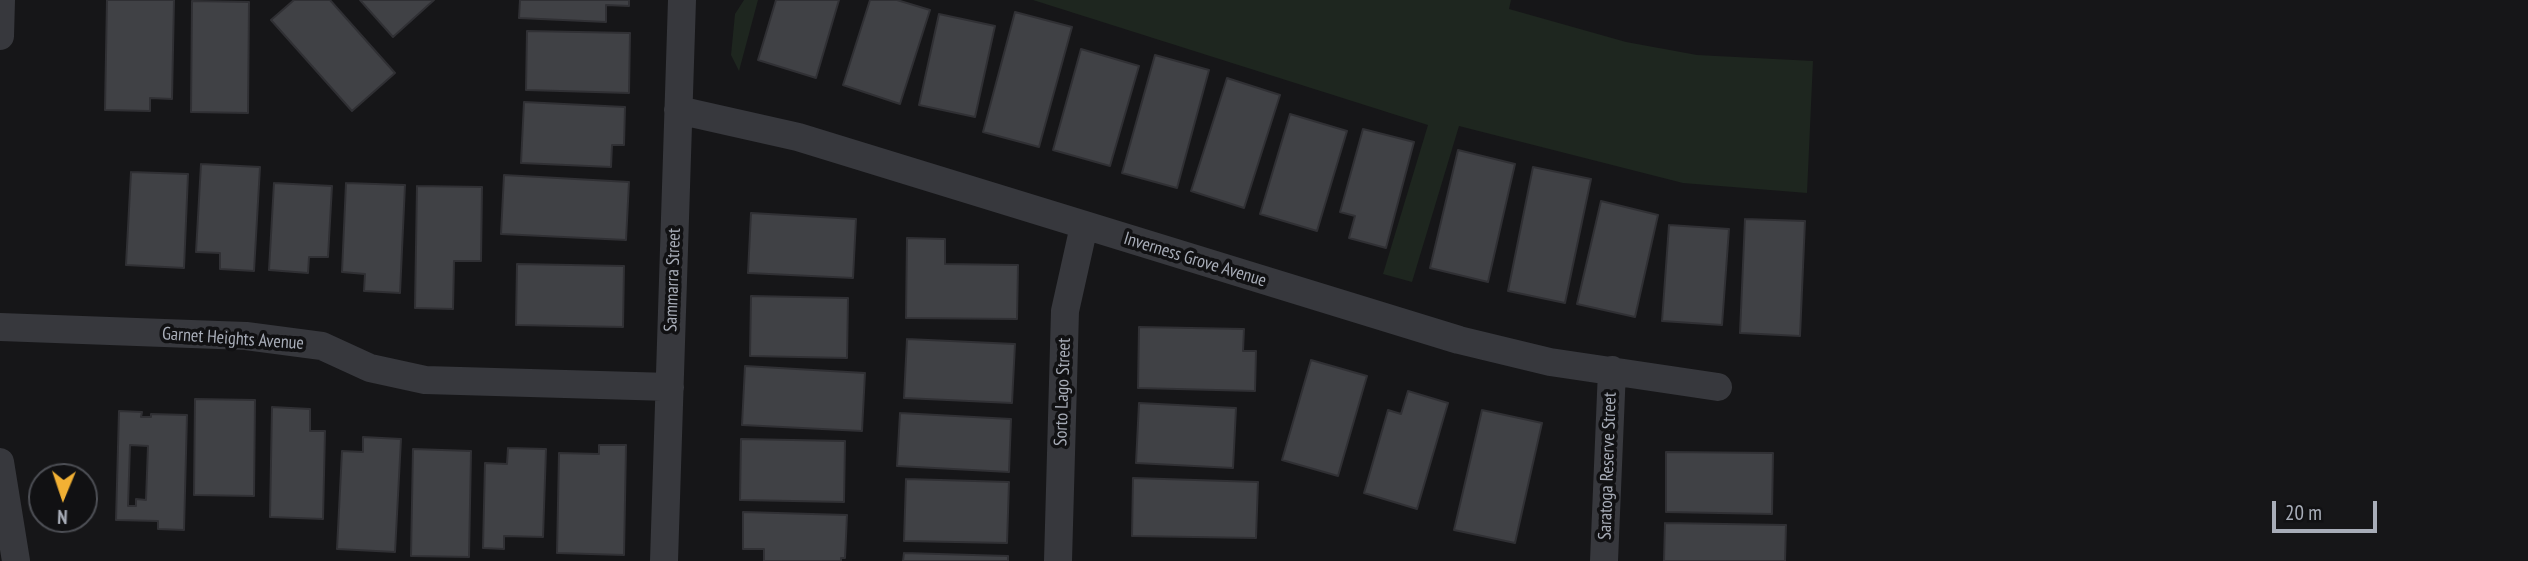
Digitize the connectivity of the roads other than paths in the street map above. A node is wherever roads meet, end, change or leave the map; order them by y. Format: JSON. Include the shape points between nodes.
{"nodes":[{"id":1,"x":1,"y":0,"type":"edge"},
{"id":2,"x":682,"y":0,"type":"edge"},
{"id":3,"x":0,"y":36,"type":"edge"},
{"id":4,"x":678,"y":110,"type":"junction"},
{"id":5,"x":1084,"y":226,"type":"junction"},
{"id":6,"x":0,"y":327,"type":"edge"},
{"id":7,"x":1612,"y":370,"type":"junction"},
{"id":8,"x":670,"y":387,"type":"junction"},
{"id":9,"x":1718,"y":387,"type":"dead end"},
{"id":10,"x":0,"y":463,"type":"edge"},
{"id":11,"x":16,"y":561,"type":"edge"},
{"id":12,"x":664,"y":561,"type":"edge"},
{"id":13,"x":1058,"y":561,"type":"edge"},
{"id":14,"x":1604,"y":561,"type":"edge"}],
"edges":[{"from":1,"to":3,"type":"street"},
{"from":2,"to":4,"type":"street","name":"Sammarra Street"},
{"from":4,"to":5,"type":"street","name":"Inverness Grove Avenue","via":[[798,137]]},
{"from":4,"to":8,"type":"street","name":"Sammarra Street"},
{"from":5,"to":7,"type":"street","name":"Inverness Grove Avenue","via":[[1459,340],[1550,362]]},
{"from":5,"to":13,"type":"street","name":"Sorto Lago Street","via":[[1065,311]]},
{"from":6,"to":8,"type":"street","name":"Garnet Heights Avenue","via":[[246,336],[322,346],[370,368],[425,380]]},
{"from":7,"to":9,"type":"street","name":"Inverness Grove Avenue"},
{"from":7,"to":14,"type":"street","name":"Saratoga Reserve Street"},
{"from":8,"to":12,"type":"street","name":"Sammarra Street"},
{"from":10,"to":11,"type":"street"}]}
